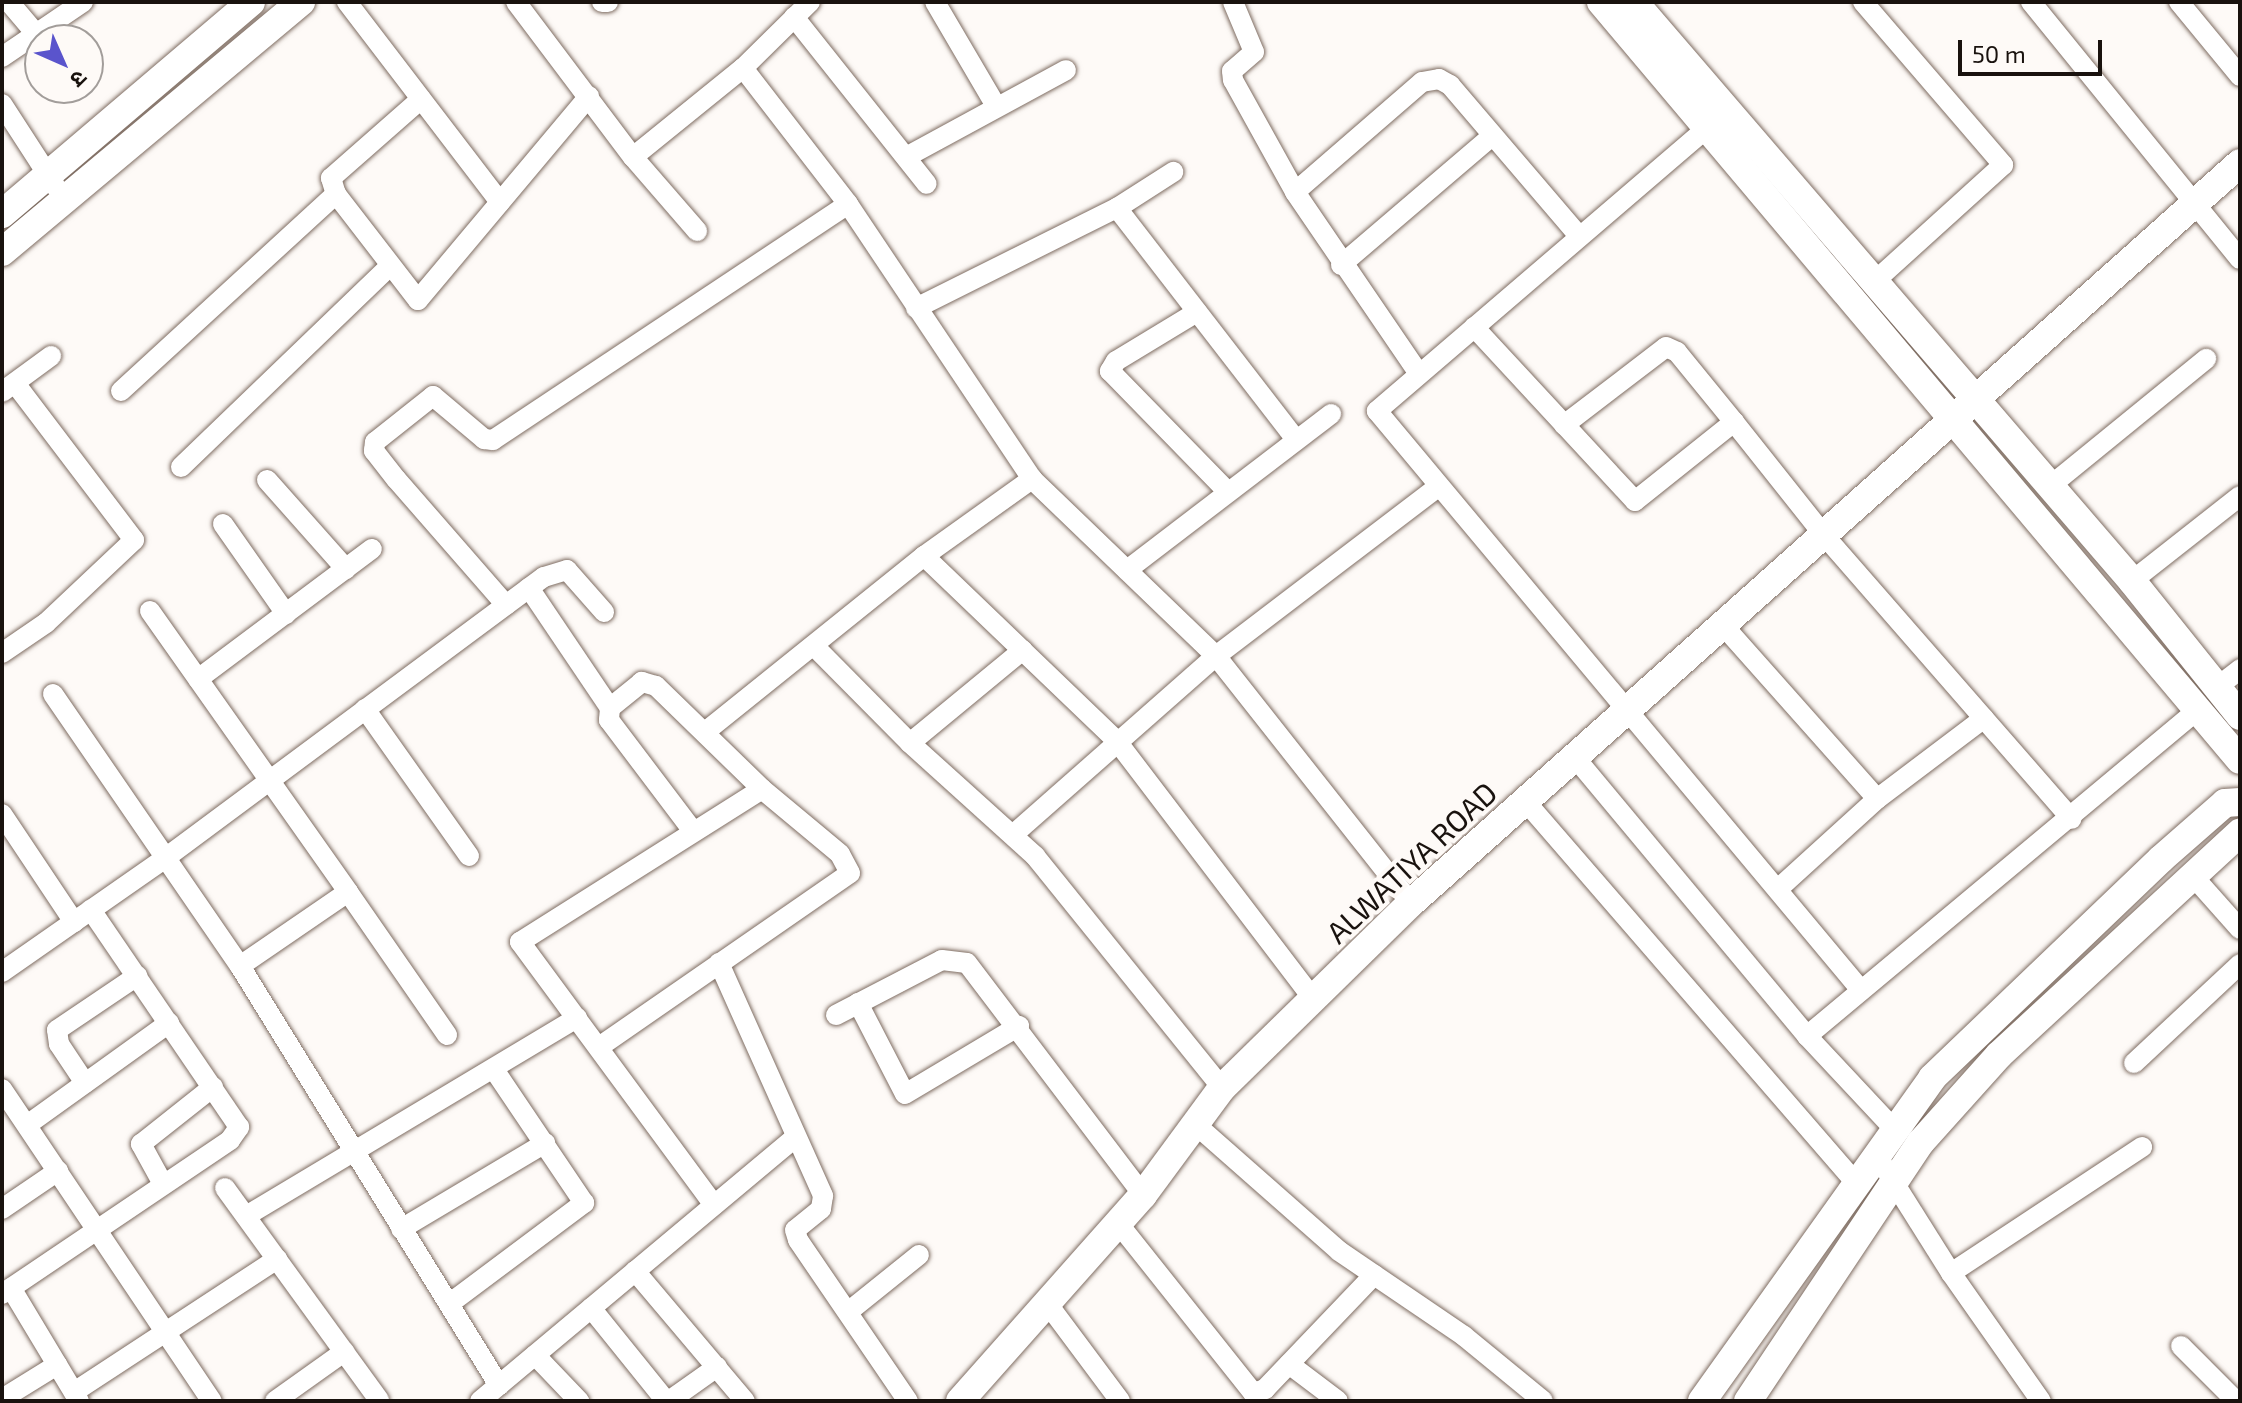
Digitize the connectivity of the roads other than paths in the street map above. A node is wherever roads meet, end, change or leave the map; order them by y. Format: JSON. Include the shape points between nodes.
{"nodes":[{"id":1,"x":9,"y":2,"type":"edge"},
{"id":2,"x":83,"y":2,"type":"edge"},
{"id":3,"x":251,"y":2,"type":"edge"},
{"id":4,"x":301,"y":2,"type":"edge"},
{"id":5,"x":347,"y":2,"type":"edge"},
{"id":6,"x":516,"y":2,"type":"edge"},
{"id":7,"x":602,"y":2,"type":"edge"},
{"id":8,"x":608,"y":2,"type":"edge"},
{"id":9,"x":810,"y":2,"type":"edge"},
{"id":10,"x":935,"y":2,"type":"edge"},
{"id":11,"x":1233,"y":2,"type":"edge"},
{"id":12,"x":1601,"y":2,"type":"edge"},
{"id":13,"x":1634,"y":2,"type":"edge"},
{"id":14,"x":1863,"y":2,"type":"edge"},
{"id":15,"x":2031,"y":2,"type":"edge"},
{"id":16,"x":2179,"y":2,"type":"edge"},
{"id":17,"x":794,"y":17,"type":"junction"},
{"id":18,"x":28,"y":24,"type":"edge"},
{"id":19,"x":52,"y":24,"type":"edge"},
{"id":20,"x":24,"y":43,"type":"edge"},
{"id":21,"x":2,"y":57,"type":"edge"},
{"id":22,"x":743,"y":68,"type":"junction"},
{"id":23,"x":1066,"y":70,"type":"dead end"},
{"id":24,"x":2240,"y":76,"type":"edge"},
{"id":25,"x":589,"y":96,"type":"junction"},
{"id":26,"x":421,"y":99,"type":"junction"},
{"id":27,"x":2,"y":104,"type":"edge"},
{"id":28,"x":996,"y":106,"type":"junction"},
{"id":29,"x":1707,"y":128,"type":"junction"},
{"id":30,"x":1492,"y":136,"type":"junction"},
{"id":31,"x":633,"y":157,"type":"junction"},
{"id":32,"x":906,"y":157,"type":"junction"},
{"id":33,"x":2240,"y":163,"type":"edge"},
{"id":34,"x":1173,"y":172,"type":"dead end"},
{"id":35,"x":48,"y":176,"type":"junction"},
{"id":36,"x":927,"y":184,"type":"dead end"},
{"id":37,"x":1295,"y":192,"type":"junction"},
{"id":38,"x":336,"y":194,"type":"junction"},
{"id":39,"x":67,"y":202,"type":"junction"},
{"id":40,"x":500,"y":202,"type":"junction"},
{"id":41,"x":848,"y":204,"type":"junction"},
{"id":42,"x":2194,"y":205,"type":"junction"},
{"id":43,"x":1117,"y":208,"type":"junction"},
{"id":44,"x":2,"y":214,"type":"edge"},
{"id":45,"x":697,"y":231,"type":"dead end"},
{"id":46,"x":1578,"y":235,"type":"junction"},
{"id":47,"x":2,"y":252,"type":"edge"},
{"id":48,"x":2240,"y":259,"type":"edge"},
{"id":49,"x":1341,"y":265,"type":"junction"},
{"id":50,"x":389,"y":267,"type":"junction"},
{"id":51,"x":1875,"y":281,"type":"junction"},
{"id":52,"x":916,"y":308,"type":"junction"},
{"id":53,"x":1197,"y":312,"type":"junction"},
{"id":54,"x":1474,"y":327,"type":"junction"},
{"id":55,"x":51,"y":356,"type":"dead end"},
{"id":56,"x":2206,"y":359,"type":"dead end"},
{"id":57,"x":1418,"y":372,"type":"junction"},
{"id":58,"x":8,"y":387,"type":"edge"},
{"id":59,"x":121,"y":391,"type":"dead end"},
{"id":60,"x":1968,"y":410,"type":"junction"},
{"id":61,"x":1331,"y":414,"type":"dead end"},
{"id":62,"x":1734,"y":422,"type":"junction"},
{"id":63,"x":1564,"y":425,"type":"junction"},
{"id":64,"x":1296,"y":440,"type":"junction"},
{"id":65,"x":181,"y":467,"type":"dead end"},
{"id":66,"x":1032,"y":479,"type":"junction"},
{"id":67,"x":267,"y":480,"type":"dead end"},
{"id":68,"x":1439,"y":486,"type":"junction"},
{"id":69,"x":2049,"y":487,"type":"junction"},
{"id":70,"x":1228,"y":492,"type":"junction"},
{"id":71,"x":2240,"y":496,"type":"edge"},
{"id":72,"x":223,"y":524,"type":"dead end"},
{"id":73,"x":1823,"y":534,"type":"junction"},
{"id":74,"x":372,"y":549,"type":"dead end"},
{"id":75,"x":924,"y":556,"type":"junction"},
{"id":76,"x":346,"y":569,"type":"junction"},
{"id":77,"x":1127,"y":570,"type":"junction"},
{"id":78,"x":2132,"y":581,"type":"junction"},
{"id":79,"x":529,"y":588,"type":"junction"},
{"id":80,"x":506,"y":605,"type":"junction"},
{"id":81,"x":150,"y":611,"type":"dead end"},
{"id":82,"x":604,"y":612,"type":"dead end"},
{"id":83,"x":286,"y":614,"type":"junction"},
{"id":84,"x":1721,"y":623,"type":"junction"},
{"id":85,"x":814,"y":646,"type":"junction"},
{"id":86,"x":1023,"y":650,"type":"junction"},
{"id":87,"x":2,"y":653,"type":"edge"},
{"id":88,"x":1216,"y":656,"type":"junction"},
{"id":89,"x":2240,"y":669,"type":"edge"},
{"id":90,"x":198,"y":679,"type":"junction"},
{"id":91,"x":2216,"y":688,"type":"junction"},
{"id":92,"x":53,"y":694,"type":"dead end"},
{"id":93,"x":1627,"y":705,"type":"junction"},
{"id":94,"x":610,"y":708,"type":"junction"},
{"id":95,"x":365,"y":709,"type":"junction"},
{"id":96,"x":2195,"y":712,"type":"junction"},
{"id":97,"x":2240,"y":716,"type":"edge"},
{"id":98,"x":1984,"y":718,"type":"junction"},
{"id":99,"x":705,"y":732,"type":"junction"},
{"id":100,"x":1116,"y":740,"type":"junction"},
{"id":101,"x":910,"y":743,"type":"junction"},
{"id":102,"x":1573,"y":755,"type":"junction"},
{"id":103,"x":2240,"y":760,"type":"edge"},
{"id":104,"x":271,"y":778,"type":"junction"},
{"id":105,"x":762,"y":789,"type":"junction"},
{"id":106,"x":1877,"y":799,"type":"junction"},
{"id":107,"x":1526,"y":802,"type":"junction"},
{"id":108,"x":2240,"y":802,"type":"edge"},
{"id":109,"x":2,"y":814,"type":"edge"},
{"id":110,"x":2072,"y":819,"type":"junction"},
{"id":111,"x":693,"y":831,"type":"junction"},
{"id":112,"x":2240,"y":833,"type":"edge"},
{"id":113,"x":1014,"y":834,"type":"junction"},
{"id":114,"x":469,"y":856,"type":"dead end"},
{"id":115,"x":164,"y":859,"type":"junction"},
{"id":116,"x":2193,"y":876,"type":"junction"},
{"id":117,"x":1778,"y":889,"type":"junction"},
{"id":118,"x":348,"y":892,"type":"junction"},
{"id":119,"x":1411,"y":903,"type":"junction"},
{"id":120,"x":91,"y":910,"type":"junction"},
{"id":121,"x":74,"y":922,"type":"junction"},
{"id":122,"x":2240,"y":929,"type":"edge"},
{"id":123,"x":2056,"y":960,"type":"junction"},
{"id":124,"x":719,"y":963,"type":"junction"},
{"id":125,"x":2240,"y":964,"type":"edge"},
{"id":126,"x":240,"y":966,"type":"junction"},
{"id":127,"x":2,"y":972,"type":"edge"},
{"id":128,"x":137,"y":976,"type":"junction"},
{"id":129,"x":2080,"y":982,"type":"junction"},
{"id":130,"x":1861,"y":990,"type":"junction"},
{"id":131,"x":1314,"y":1000,"type":"junction"},
{"id":132,"x":858,"y":1003,"type":"junction"},
{"id":133,"x":836,"y":1015,"type":"dead end"},
{"id":134,"x":577,"y":1018,"type":"junction"},
{"id":135,"x":169,"y":1023,"type":"junction"},
{"id":136,"x":1019,"y":1026,"type":"junction"},
{"id":137,"x":447,"y":1035,"type":"dead end"},
{"id":138,"x":1807,"y":1036,"type":"junction"},
{"id":139,"x":599,"y":1047,"type":"junction"},
{"id":140,"x":2134,"y":1063,"type":"dead end"},
{"id":141,"x":495,"y":1071,"type":"junction"},
{"id":142,"x":85,"y":1083,"type":"junction"},
{"id":143,"x":213,"y":1087,"type":"junction"},
{"id":144,"x":1222,"y":1088,"type":"junction"},
{"id":145,"x":2,"y":1089,"type":"edge"},
{"id":146,"x":1194,"y":1123,"type":"junction"},
{"id":147,"x":27,"y":1125,"type":"junction"},
{"id":148,"x":1894,"y":1129,"type":"junction"},
{"id":149,"x":794,"y":1138,"type":"junction"},
{"id":150,"x":545,"y":1143,"type":"junction"},
{"id":151,"x":2142,"y":1147,"type":"dead end"},
{"id":152,"x":351,"y":1152,"type":"junction"},
{"id":153,"x":1876,"y":1154,"type":"junction"},
{"id":154,"x":58,"y":1171,"type":"junction"},
{"id":155,"x":1896,"y":1182,"type":"junction"},
{"id":156,"x":1856,"y":1183,"type":"junction"},
{"id":157,"x":163,"y":1184,"type":"junction"},
{"id":158,"x":225,"y":1188,"type":"dead end"},
{"id":159,"x":1143,"y":1195,"type":"junction"},
{"id":160,"x":714,"y":1205,"type":"junction"},
{"id":161,"x":2,"y":1209,"type":"edge"},
{"id":162,"x":246,"y":1216,"type":"junction"},
{"id":163,"x":1118,"y":1223,"type":"junction"},
{"id":164,"x":97,"y":1228,"type":"junction"},
{"id":165,"x":401,"y":1229,"type":"junction"},
{"id":166,"x":919,"y":1255,"type":"dead end"},
{"id":167,"x":277,"y":1259,"type":"junction"},
{"id":168,"x":635,"y":1271,"type":"junction"},
{"id":169,"x":1951,"y":1273,"type":"junction"},
{"id":170,"x":1374,"y":1275,"type":"junction"},
{"id":171,"x":6,"y":1291,"type":"edge"},
{"id":172,"x":1047,"y":1303,"type":"junction"},
{"id":173,"x":449,"y":1304,"type":"junction"},
{"id":174,"x":591,"y":1308,"type":"junction"},
{"id":175,"x":848,"y":1312,"type":"junction"},
{"id":176,"x":166,"y":1332,"type":"junction"},
{"id":177,"x":2181,"y":1346,"type":"dead end"},
{"id":178,"x":344,"y":1352,"type":"junction"},
{"id":179,"x":535,"y":1355,"type":"junction"},
{"id":180,"x":1289,"y":1364,"type":"junction"},
{"id":181,"x":57,"y":1365,"type":"junction"},
{"id":182,"x":717,"y":1367,"type":"junction"},
{"id":183,"x":499,"y":1385,"type":"junction"},
{"id":184,"x":77,"y":1397,"type":"edge"},
{"id":185,"x":2,"y":1399,"type":"edge"},
{"id":186,"x":379,"y":1400,"type":"edge"},
{"id":187,"x":212,"y":1401,"type":"edge"},
{"id":188,"x":275,"y":1401,"type":"edge"},
{"id":189,"x":480,"y":1401,"type":"edge"},
{"id":190,"x":579,"y":1401,"type":"edge"},
{"id":191,"x":668,"y":1401,"type":"edge"},
{"id":192,"x":745,"y":1401,"type":"edge"},
{"id":193,"x":908,"y":1401,"type":"edge"},
{"id":194,"x":960,"y":1401,"type":"edge"},
{"id":195,"x":1120,"y":1401,"type":"edge"},
{"id":196,"x":1338,"y":1401,"type":"edge"},
{"id":197,"x":1543,"y":1401,"type":"edge"},
{"id":198,"x":1702,"y":1401,"type":"edge"},
{"id":199,"x":1748,"y":1401,"type":"edge"},
{"id":200,"x":2041,"y":1401,"type":"edge"},
{"id":201,"x":2236,"y":1401,"type":"edge"}],
"edges":[{"from":1,"to":18,"type":"street"},
{"from":2,"to":19,"type":"street"},
{"from":3,"to":35,"type":"street"},
{"from":4,"to":39,"type":"street"},
{"from":5,"to":26,"type":"street"},
{"from":6,"to":25,"type":"street"},
{"from":7,"to":8,"type":"street"},
{"from":9,"to":17,"type":"street"},
{"from":10,"to":28,"type":"street"},
{"from":11,"to":37,"type":"street","via":[[1254,52],[1231,75]]},
{"from":12,"to":29,"type":"street"},
{"from":13,"to":51,"type":"street"},
{"from":14,"to":51,"type":"street","via":[[2003,165]]},
{"from":15,"to":42,"type":"street"},
{"from":16,"to":24,"type":"street"},
{"from":17,"to":22,"type":"street"},
{"from":17,"to":32,"type":"street"},
{"from":20,"to":21,"type":"street"},
{"from":22,"to":31,"type":"street"},
{"from":22,"to":41,"type":"street"},
{"from":23,"to":28,"type":"street"},
{"from":25,"to":31,"type":"street"},
{"from":25,"to":40,"type":"street"},
{"from":26,"to":38,"type":"street","via":[[334,174]]},
{"from":26,"to":40,"type":"street"},
{"from":27,"to":35,"type":"street"},
{"from":28,"to":32,"type":"street"},
{"from":29,"to":46,"type":"street"},
{"from":29,"to":60,"type":"street"},
{"from":30,"to":37,"type":"street","via":[[1450,85],[1430,79]]},
{"from":30,"to":46,"type":"street"},
{"from":30,"to":49,"type":"street"},
{"from":31,"to":45,"type":"street"},
{"from":32,"to":36,"type":"street"},
{"from":33,"to":42,"type":"street","name":"ALWATIYA ROAD"},
{"from":34,"to":43,"type":"street"},
{"from":35,"to":39,"type":"street"},
{"from":35,"to":44,"type":"street"},
{"from":37,"to":49,"type":"street"},
{"from":38,"to":50,"type":"street"},
{"from":38,"to":59,"type":"street"},
{"from":39,"to":47,"type":"street"},
{"from":40,"to":50,"type":"street","via":[[422,298],[413,298]]},
{"from":41,"to":52,"type":"street"},
{"from":41,"to":80,"type":"street","via":[[493,440],[484,439],[433,396],[375,442],[374,451],[396,479]]},
{"from":42,"to":48,"type":"street"},
{"from":42,"to":60,"type":"street","name":"ALWATIYA ROAD"},
{"from":43,"to":52,"type":"street"},
{"from":43,"to":53,"type":"street"},
{"from":46,"to":54,"type":"street"},
{"from":49,"to":57,"type":"street"},
{"from":50,"to":65,"type":"street"},
{"from":51,"to":60,"type":"street"},
{"from":52,"to":66,"type":"street"},
{"from":53,"to":64,"type":"street"},
{"from":53,"to":70,"type":"street","via":[[1116,361],[1110,371]]},
{"from":54,"to":57,"type":"street"},
{"from":54,"to":63,"type":"street"},
{"from":55,"to":58,"type":"street"},
{"from":56,"to":69,"type":"street"},
{"from":57,"to":68,"type":"street","via":[[1377,411]]},
{"from":58,"to":87,"type":"street","via":[[134,540],[46,623]]},
{"from":60,"to":69,"type":"street"},
{"from":60,"to":73,"type":"street","name":"ALWATIYA ROAD"},
{"from":60,"to":96,"type":"street"},
{"from":61,"to":64,"type":"street"},
{"from":62,"to":63,"type":"street","via":[[1635,501]]},
{"from":62,"to":63,"type":"street","via":[[1677,352],[1666,347]]},
{"from":62,"to":73,"type":"street"},
{"from":64,"to":70,"type":"street"},
{"from":66,"to":75,"type":"street"},
{"from":66,"to":77,"type":"street"},
{"from":67,"to":76,"type":"street"},
{"from":68,"to":88,"type":"street"},
{"from":68,"to":93,"type":"street"},
{"from":69,"to":78,"type":"street"},
{"from":70,"to":77,"type":"street"},
{"from":71,"to":78,"type":"street"},
{"from":72,"to":83,"type":"street"},
{"from":73,"to":84,"type":"street","name":"ALWATIYA ROAD"},
{"from":73,"to":98,"type":"street"},
{"from":74,"to":76,"type":"street"},
{"from":75,"to":85,"type":"street"},
{"from":75,"to":86,"type":"street"},
{"from":76,"to":83,"type":"street"},
{"from":77,"to":88,"type":"street"},
{"from":78,"to":91,"type":"street"},
{"from":79,"to":80,"type":"street"},
{"from":79,"to":82,"type":"street","via":[[567,570]]},
{"from":79,"to":94,"type":"street"},
{"from":80,"to":95,"type":"street"},
{"from":81,"to":90,"type":"street"},
{"from":83,"to":90,"type":"street"},
{"from":84,"to":93,"type":"street","name":"ALWATIYA ROAD"},
{"from":84,"to":106,"type":"street"},
{"from":85,"to":99,"type":"street"},
{"from":85,"to":101,"type":"street"},
{"from":86,"to":100,"type":"street"},
{"from":86,"to":101,"type":"street"},
{"from":88,"to":100,"type":"street"},
{"from":88,"to":119,"type":"street"},
{"from":89,"to":91,"type":"street"},
{"from":90,"to":104,"type":"street"},
{"from":91,"to":97,"type":"street"},
{"from":92,"to":115,"type":"street"},
{"from":93,"to":102,"type":"street","name":"ALWATIYA ROAD"},
{"from":93,"to":117,"type":"street"},
{"from":94,"to":99,"type":"street","via":[[650,682]]},
{"from":94,"to":111,"type":"street","via":[[609,720]]},
{"from":95,"to":104,"type":"street"},
{"from":95,"to":114,"type":"street"},
{"from":96,"to":103,"type":"street"},
{"from":96,"to":110,"type":"street"},
{"from":98,"to":106,"type":"street"},
{"from":98,"to":110,"type":"street"},
{"from":99,"to":105,"type":"street"},
{"from":100,"to":113,"type":"street"},
{"from":100,"to":131,"type":"street"},
{"from":101,"to":113,"type":"street"},
{"from":102,"to":107,"type":"street","name":"ALWATIYA ROAD"},
{"from":102,"to":138,"type":"street"},
{"from":104,"to":115,"type":"street"},
{"from":104,"to":118,"type":"street"},
{"from":105,"to":111,"type":"street"},
{"from":105,"to":124,"type":"street","via":[[840,854],[850,873]]},
{"from":106,"to":117,"type":"street"},
{"from":107,"to":119,"type":"street","name":"ALWATIYA ROAD"},
{"from":107,"to":156,"type":"street"},
{"from":108,"to":123,"type":"street","via":[[2225,803]]},
{"from":109,"to":121,"type":"street"},
{"from":110,"to":130,"type":"street"},
{"from":111,"to":134,"type":"street","via":[[523,937],[522,948]]},
{"from":112,"to":116,"type":"street"},
{"from":113,"to":144,"type":"street"},
{"from":115,"to":120,"type":"street"},
{"from":115,"to":126,"type":"street"},
{"from":116,"to":122,"type":"street"},
{"from":116,"to":129,"type":"street"},
{"from":117,"to":130,"type":"street"},
{"from":118,"to":126,"type":"street"},
{"from":118,"to":137,"type":"street"},
{"from":119,"to":131,"type":"street","name":"ALWATIYA ROAD"},
{"from":120,"to":121,"type":"street"},
{"from":120,"to":128,"type":"street"},
{"from":121,"to":127,"type":"street"},
{"from":123,"to":129,"type":"street"},
{"from":123,"to":148,"type":"street","via":[[1932,1078]]},
{"from":124,"to":139,"type":"street"},
{"from":124,"to":149,"type":"street"},
{"from":125,"to":140,"type":"street"},
{"from":126,"to":152,"type":"street"},
{"from":128,"to":135,"type":"street"},
{"from":128,"to":142,"type":"street","via":[[57,1030],[59,1044]]},
{"from":129,"to":155,"type":"street","via":[[1999,1055],[1921,1142]]},
{"from":130,"to":138,"type":"street"},
{"from":131,"to":144,"type":"street","name":"ALWATIYA ROAD"},
{"from":132,"to":133,"type":"street"},
{"from":132,"to":136,"type":"street","via":[[955,958],[967,963]]},
{"from":132,"to":136,"type":"street","via":[[905,1094]]},
{"from":134,"to":139,"type":"street"},
{"from":134,"to":141,"type":"street"},
{"from":135,"to":142,"type":"street"},
{"from":135,"to":143,"type":"street"},
{"from":136,"to":159,"type":"street"},
{"from":138,"to":148,"type":"street"},
{"from":139,"to":160,"type":"street"},
{"from":141,"to":150,"type":"street"},
{"from":141,"to":152,"type":"street"},
{"from":142,"to":147,"type":"street"},
{"from":143,"to":157,"type":"street","via":[[141,1144]]},
{"from":143,"to":157,"type":"street","via":[[237,1132]]},
{"from":144,"to":146,"type":"street","name":"ALWATIYA ROAD"},
{"from":145,"to":147,"type":"street"},
{"from":146,"to":159,"type":"street","name":"ALWATIYA ROAD"},
{"from":146,"to":170,"type":"street","via":[[1339,1251]]},
{"from":147,"to":154,"type":"street"},
{"from":148,"to":153,"type":"street"},
{"from":149,"to":160,"type":"street"},
{"from":149,"to":175,"type":"street","via":[[824,1203],[796,1235]]},
{"from":150,"to":165,"type":"street"},
{"from":150,"to":173,"type":"street","via":[[584,1203]]},
{"from":151,"to":169,"type":"street"},
{"from":152,"to":162,"type":"street"},
{"from":152,"to":165,"type":"street"},
{"from":153,"to":155,"type":"street"},
{"from":153,"to":156,"type":"street"},
{"from":154,"to":161,"type":"street"},
{"from":154,"to":164,"type":"street"},
{"from":155,"to":169,"type":"street"},
{"from":155,"to":199,"type":"street"},
{"from":156,"to":198,"type":"street"},
{"from":157,"to":164,"type":"street"},
{"from":158,"to":162,"type":"street"},
{"from":159,"to":163,"type":"street","name":"ALWATIYA ROAD"},
{"from":160,"to":168,"type":"street"},
{"from":162,"to":167,"type":"street"},
{"from":163,"to":172,"type":"street","name":"ALWATIYA ROAD"},
{"from":163,"to":180,"type":"street","via":[[1253,1393],[1265,1389]]},
{"from":164,"to":171,"type":"street"},
{"from":164,"to":176,"type":"street"},
{"from":165,"to":173,"type":"street"},
{"from":166,"to":175,"type":"street"},
{"from":167,"to":176,"type":"street"},
{"from":167,"to":178,"type":"street"},
{"from":168,"to":174,"type":"street"},
{"from":168,"to":182,"type":"street"},
{"from":169,"to":200,"type":"street"},
{"from":170,"to":180,"type":"street"},
{"from":170,"to":197,"type":"street","via":[[1464,1336]]},
{"from":171,"to":181,"type":"street"},
{"from":172,"to":194,"type":"street","name":"ALWATIYA ROAD"},
{"from":172,"to":195,"type":"street"},
{"from":173,"to":183,"type":"street"},
{"from":174,"to":179,"type":"street"},
{"from":174,"to":191,"type":"street"},
{"from":175,"to":193,"type":"street"},
{"from":176,"to":184,"type":"street"},
{"from":176,"to":187,"type":"street"},
{"from":177,"to":201,"type":"street"},
{"from":178,"to":186,"type":"street"},
{"from":178,"to":188,"type":"street"},
{"from":179,"to":183,"type":"street"},
{"from":179,"to":190,"type":"street"},
{"from":180,"to":196,"type":"street"},
{"from":181,"to":184,"type":"street"},
{"from":181,"to":185,"type":"street"},
{"from":182,"to":191,"type":"street"},
{"from":182,"to":192,"type":"street"},
{"from":183,"to":189,"type":"street"}]}
